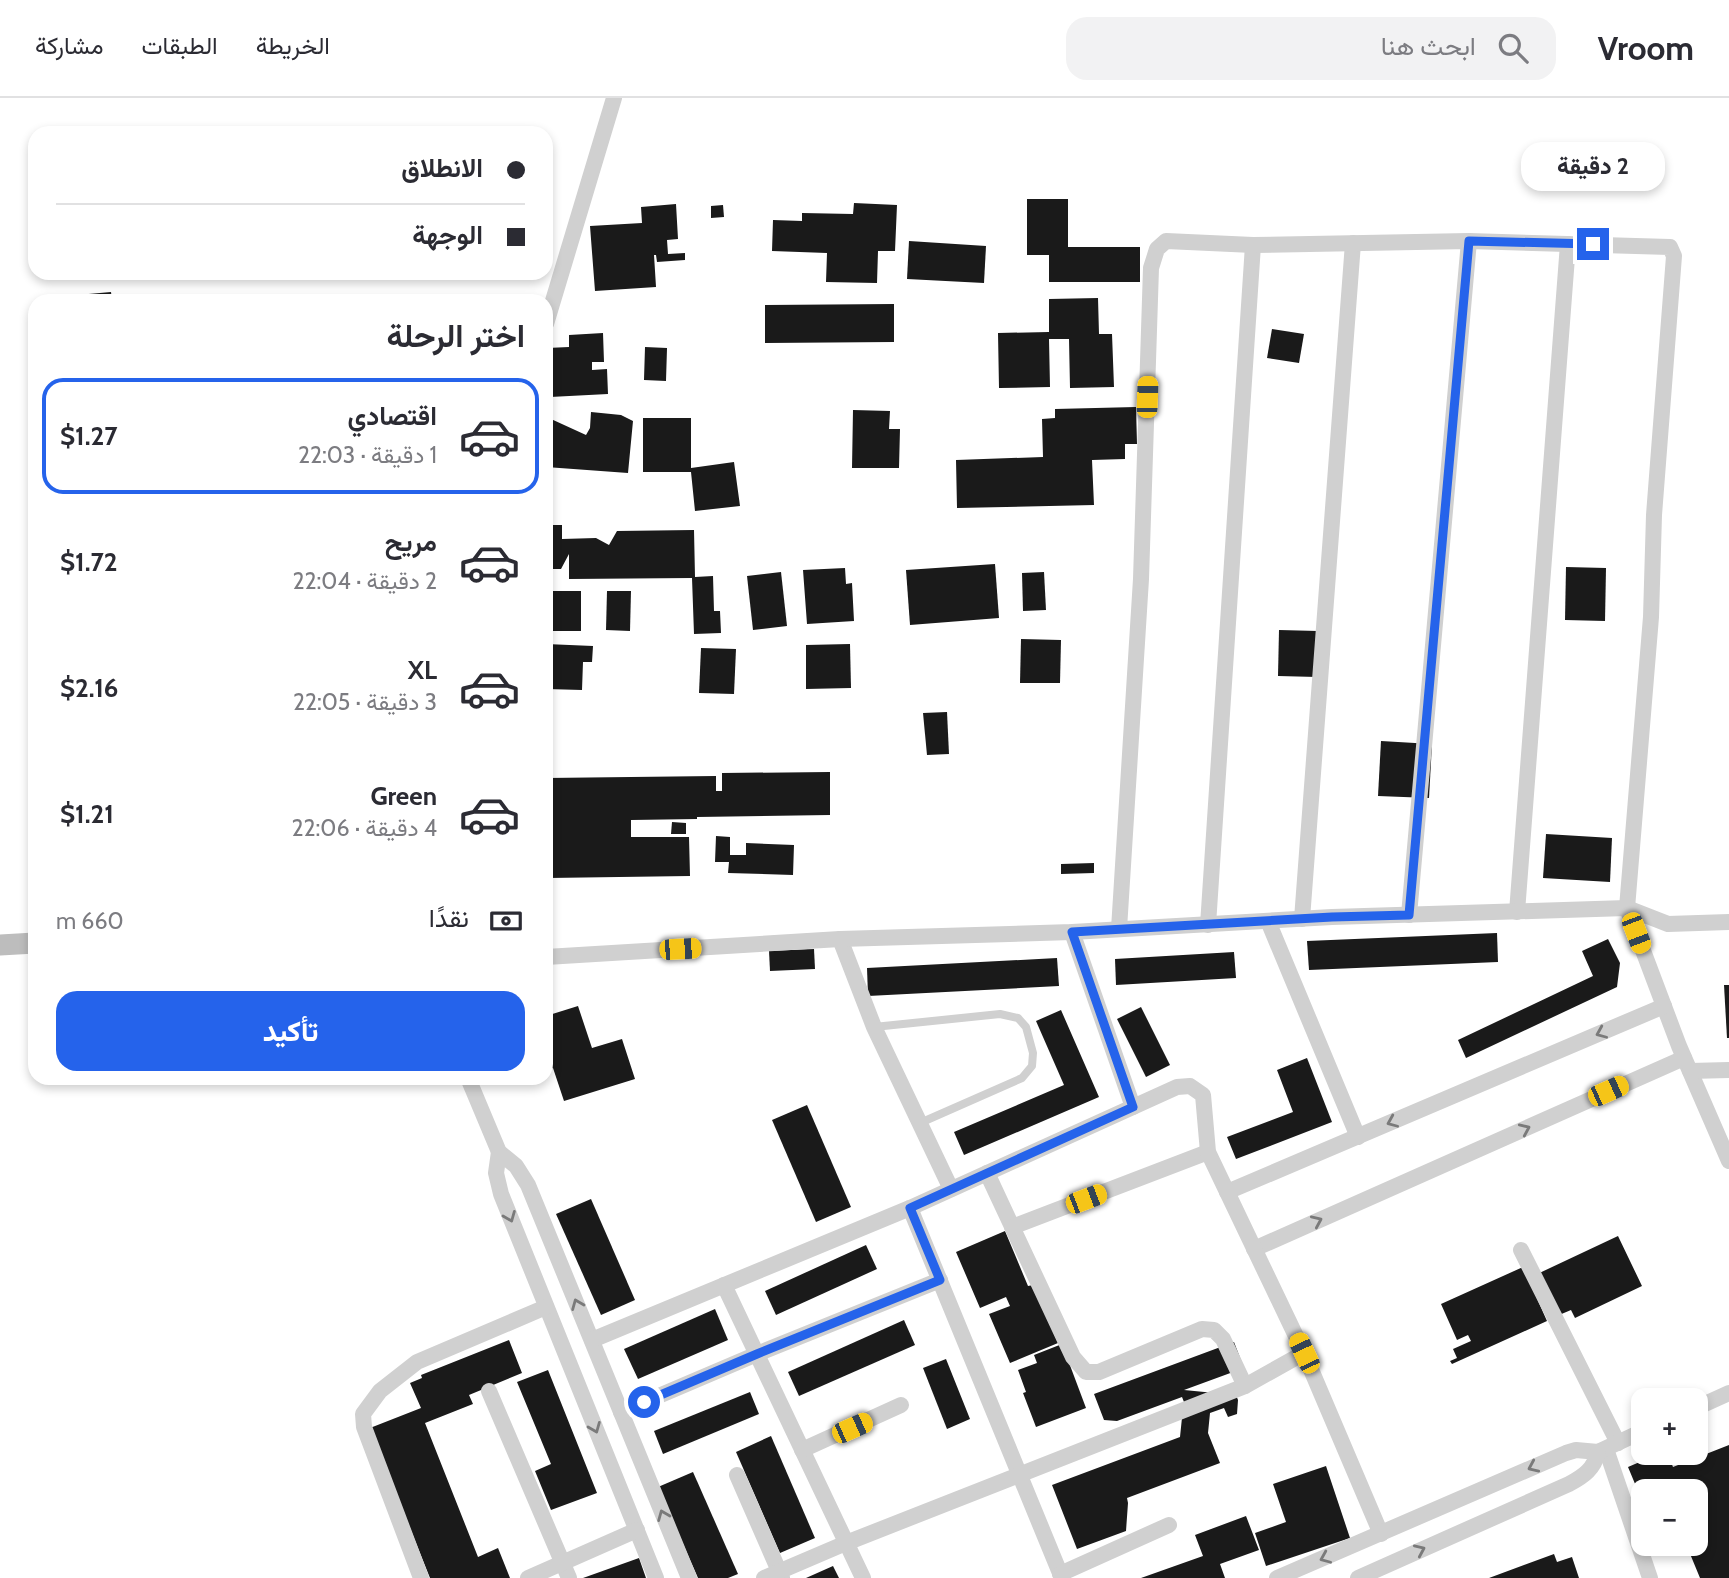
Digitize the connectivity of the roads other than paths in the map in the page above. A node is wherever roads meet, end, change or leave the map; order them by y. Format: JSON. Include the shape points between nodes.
{"nodes":[{"id":1,"x":614,"y":98,"type":"edge"},
{"id":2,"x":1469,"y":241,"type":"junction"},
{"id":3,"x":1353,"y":243,"type":"junction"},
{"id":4,"x":1568,"y":244,"type":"junction"},
{"id":5,"x":1253,"y":245,"type":"junction"},
{"id":6,"x":553,"y":305,"type":"edge"},
{"id":7,"x":1627,"y":908,"type":"junction"},
{"id":8,"x":1517,"y":912,"type":"junction"},
{"id":9,"x":1409,"y":915,"type":"junction"},
{"id":10,"x":1302,"y":919,"type":"junction"},
{"id":11,"x":1268,"y":921,"type":"junction"},
{"id":12,"x":1729,"y":922,"type":"edge"},
{"id":13,"x":1208,"y":925,"type":"junction"},
{"id":14,"x":1119,"y":929,"type":"junction"},
{"id":15,"x":1072,"y":932,"type":"junction"},
{"id":16,"x":840,"y":939,"type":"junction"},
{"id":17,"x":28,"y":943,"type":"edge"},
{"id":18,"x":0,"y":945,"type":"edge"},
{"id":19,"x":553,"y":957,"type":"edge"},
{"id":20,"x":1664,"y":1006,"type":"junction"},
{"id":21,"x":874,"y":1027,"type":"junction"},
{"id":22,"x":1687,"y":1065,"type":"junction"},
{"id":23,"x":1729,"y":1070,"type":"edge"},
{"id":24,"x":471,"y":1085,"type":"edge"},
{"id":25,"x":1133,"y":1107,"type":"junction"},
{"id":26,"x":920,"y":1123,"type":"junction"},
{"id":27,"x":1358,"y":1137,"type":"junction"},
{"id":28,"x":499,"y":1152,"type":"junction"},
{"id":29,"x":1208,"y":1152,"type":"junction"},
{"id":30,"x":1729,"y":1161,"type":"edge"},
{"id":31,"x":987,"y":1173,"type":"junction"},
{"id":32,"x":951,"y":1189,"type":"junction"},
{"id":33,"x":1227,"y":1192,"type":"junction"},
{"id":34,"x":910,"y":1208,"type":"junction"},
{"id":35,"x":1012,"y":1227,"type":"junction"},
{"id":36,"x":1254,"y":1249,"type":"junction"},
{"id":37,"x":1521,"y":1250,"type":"dead end"},
{"id":38,"x":940,"y":1280,"type":"junction"},
{"id":39,"x":724,"y":1285,"type":"junction"},
{"id":40,"x":546,"y":1307,"type":"junction"},
{"id":41,"x":592,"y":1340,"type":"junction"},
{"id":42,"x":1304,"y":1353,"type":"junction"},
{"id":43,"x":757,"y":1354,"type":"junction"},
{"id":44,"x":1245,"y":1385,"type":"junction"},
{"id":45,"x":489,"y":1391,"type":"dead end"},
{"id":46,"x":1729,"y":1393,"type":"edge"},
{"id":47,"x":1708,"y":1403,"type":"edge"},
{"id":48,"x":901,"y":1405,"type":"dead end"},
{"id":49,"x":621,"y":1412,"type":"junction"},
{"id":50,"x":1631,"y":1437,"type":"edge"},
{"id":51,"x":1607,"y":1448,"type":"junction"},
{"id":52,"x":802,"y":1450,"type":"junction"},
{"id":53,"x":737,"y":1475,"type":"dead end"},
{"id":54,"x":1020,"y":1475,"type":"junction"},
{"id":55,"x":1169,"y":1525,"type":"dead end"},
{"id":56,"x":637,"y":1531,"type":"junction"},
{"id":57,"x":1381,"y":1534,"type":"junction"},
{"id":58,"x":846,"y":1544,"type":"junction"},
{"id":59,"x":565,"y":1570,"type":"edge"},
{"id":60,"x":775,"y":1576,"type":"edge"},
{"id":61,"x":1061,"y":1576,"type":"edge"},
{"id":62,"x":421,"y":1578,"type":"edge"},
{"id":63,"x":528,"y":1578,"type":"edge"},
{"id":64,"x":656,"y":1578,"type":"edge"},
{"id":65,"x":689,"y":1578,"type":"edge"},
{"id":66,"x":863,"y":1578,"type":"edge"},
{"id":67,"x":1277,"y":1578,"type":"edge"},
{"id":68,"x":1358,"y":1578,"type":"edge"},
{"id":69,"x":1649,"y":1578,"type":"edge"}],
"edges":[{"from":1,"to":6,"type":"street"},
{"from":2,"to":3,"type":"street"},
{"from":2,"to":4,"type":"street"},
{"from":2,"to":9,"type":"street"},
{"from":3,"to":5,"type":"street"},
{"from":3,"to":10,"type":"street"},
{"from":4,"to":7,"type":"street","via":[[1670,247],[1674,256]]},
{"from":4,"to":8,"type":"street"},
{"from":5,"to":13,"type":"street"},
{"from":5,"to":14,"type":"street","via":[[1166,241],[1157,249],[1151,268],[1141,579]]},
{"from":7,"to":8,"type":"street"},
{"from":7,"to":12,"type":"street","via":[[1668,924]]},
{"from":7,"to":20,"type":"street"},
{"from":8,"to":9,"type":"street"},
{"from":9,"to":10,"type":"street"},
{"from":10,"to":11,"type":"street"},
{"from":11,"to":13,"type":"street"},
{"from":11,"to":27,"type":"street"},
{"from":13,"to":14,"type":"street"},
{"from":14,"to":15,"type":"street"},
{"from":15,"to":16,"type":"street"},
{"from":15,"to":25,"type":"street"},
{"from":16,"to":19,"type":"street"},
{"from":16,"to":21,"type":"street"},
{"from":17,"to":18,"type":"street"},
{"from":20,"to":22,"type":"street"},
{"from":20,"to":27,"type":"street","one_way":true},
{"from":21,"to":26,"type":"street"},
{"from":21,"to":26,"type":"lane","via":[[1000,1014],[1018,1018],[1026,1027],[1034,1053],[1032,1066],[1022,1078]]},
{"from":22,"to":23,"type":"street"},
{"from":22,"to":30,"type":"street"},
{"from":36,"to":22,"type":"street","one_way":true},
{"from":24,"to":28,"type":"street"},
{"from":25,"to":29,"type":"street","via":[[1177,1087],[1190,1086],[1203,1095]]},
{"from":25,"to":31,"type":"street"},
{"from":26,"to":32,"type":"street"},
{"from":27,"to":33,"type":"street"},
{"from":28,"to":40,"type":"street","one_way":true,"via":[[497,1184]]},
{"from":41,"to":28,"type":"street","one_way":true,"via":[[528,1185],[516,1166]]},
{"from":29,"to":33,"type":"street"},
{"from":29,"to":35,"type":"street"},
{"from":31,"to":32,"type":"street"},
{"from":31,"to":35,"type":"street"},
{"from":32,"to":34,"type":"street"},
{"from":33,"to":36,"type":"street"},
{"from":34,"to":38,"type":"street"},
{"from":34,"to":39,"type":"street"},
{"from":35,"to":44,"type":"street","via":[[1073,1357],[1086,1373],[1099,1373],[1202,1329],[1223,1339]]},
{"from":36,"to":42,"type":"street"},
{"from":37,"to":51,"type":"street"},
{"from":38,"to":43,"type":"street"},
{"from":38,"to":54,"type":"street"},
{"from":39,"to":41,"type":"street"},
{"from":39,"to":43,"type":"street"},
{"from":40,"to":56,"type":"street","one_way":true},
{"from":40,"to":62,"type":"street","via":[[416,1362],[380,1391],[363,1413],[364,1427]]},
{"from":41,"to":49,"type":"street"},
{"from":42,"to":44,"type":"street"},
{"from":42,"to":57,"type":"street"},
{"from":43,"to":49,"type":"street"},
{"from":43,"to":52,"type":"street"},
{"from":44,"to":54,"type":"street"},
{"from":45,"to":59,"type":"street"},
{"from":46,"to":47,"type":"street"},
{"from":48,"to":52,"type":"street"},
{"from":65,"to":49,"type":"street","one_way":true},
{"from":50,"to":51,"type":"street"},
{"from":51,"to":57,"type":"street","one_way":true,"via":[[1566,1453]]},
{"from":68,"to":51,"type":"street","one_way":true,"via":[[1584,1476]]},
{"from":51,"to":69,"type":"street"},
{"from":52,"to":58,"type":"street"},
{"from":53,"to":60,"type":"street"},
{"from":54,"to":58,"type":"street"},
{"from":54,"to":61,"type":"street"},
{"from":55,"to":61,"type":"street"},
{"from":56,"to":59,"type":"street"},
{"from":56,"to":64,"type":"street"},
{"from":57,"to":67,"type":"street","one_way":true},
{"from":58,"to":60,"type":"street"},
{"from":58,"to":66,"type":"street"},
{"from":59,"to":63,"type":"street"}]}
